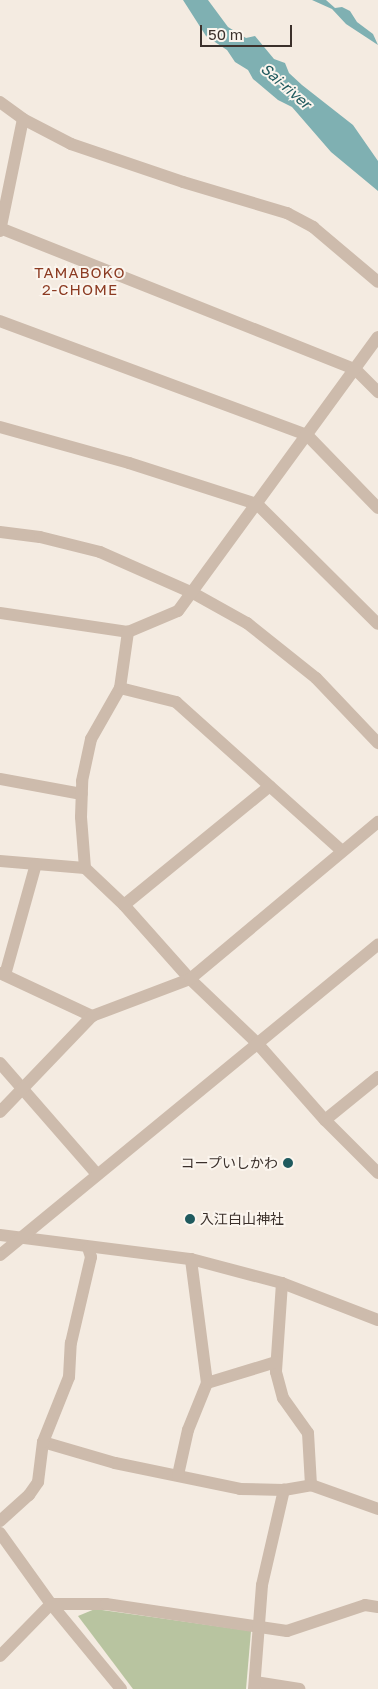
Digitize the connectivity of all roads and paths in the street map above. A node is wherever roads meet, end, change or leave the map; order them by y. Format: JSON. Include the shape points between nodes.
{"nodes":[{"id":1,"x":0,"y":102,"type":"edge"},
{"id":2,"x":24,"y":119,"type":"junction"},
{"id":3,"x":0,"y":229,"type":"edge"},
{"id":4,"x":378,"y":282,"type":"edge"},
{"id":5,"x":0,"y":321,"type":"edge"},
{"id":6,"x":378,"y":337,"type":"edge"},
{"id":7,"x":355,"y":369,"type":"junction"},
{"id":8,"x":378,"y":392,"type":"edge"},
{"id":9,"x":0,"y":427,"type":"edge"},
{"id":10,"x":307,"y":435,"type":"junction"},
{"id":11,"x":257,"y":504,"type":"junction"},
{"id":12,"x":378,"y":508,"type":"edge"},
{"id":13,"x":0,"y":532,"type":"edge"},
{"id":14,"x":193,"y":593,"type":"junction"},
{"id":15,"x":0,"y":613,"type":"edge"},
{"id":16,"x":378,"y":624,"type":"edge"},
{"id":17,"x":128,"y":632,"type":"junction"},
{"id":18,"x":120,"y":688,"type":"junction"},
{"id":19,"x":378,"y":743,"type":"edge"},
{"id":20,"x":0,"y":779,"type":"edge"},
{"id":21,"x":270,"y":786,"type":"junction"},
{"id":22,"x":82,"y":794,"type":"junction"},
{"id":23,"x":378,"y":822,"type":"edge"},
{"id":24,"x":342,"y":851,"type":"junction"},
{"id":25,"x":0,"y":861,"type":"edge"},
{"id":26,"x":36,"y":864,"type":"junction"},
{"id":27,"x":85,"y":868,"type":"junction"},
{"id":28,"x":124,"y":905,"type":"junction"},
{"id":29,"x":378,"y":944,"type":"edge"},
{"id":30,"x":3,"y":974,"type":"edge"},
{"id":31,"x":190,"y":979,"type":"junction"},
{"id":32,"x":92,"y":1016,"type":"junction"},
{"id":33,"x":257,"y":1043,"type":"junction"},
{"id":34,"x":0,"y":1063,"type":"edge"},
{"id":35,"x":378,"y":1077,"type":"edge"},
{"id":36,"x":24,"y":1089,"type":"junction"},
{"id":37,"x":0,"y":1112,"type":"edge"},
{"id":38,"x":325,"y":1120,"type":"junction"},
{"id":39,"x":376,"y":1169,"type":"edge"},
{"id":40,"x":96,"y":1173,"type":"junction"},
{"id":41,"x":0,"y":1235,"type":"edge"},
{"id":42,"x":22,"y":1238,"type":"junction"},
{"id":43,"x":88,"y":1248,"type":"junction"},
{"id":44,"x":0,"y":1255,"type":"edge"},
{"id":45,"x":191,"y":1259,"type":"junction"},
{"id":46,"x":282,"y":1283,"type":"junction"},
{"id":47,"x":378,"y":1320,"type":"edge"},
{"id":48,"x":276,"y":1362,"type":"junction"},
{"id":49,"x":207,"y":1383,"type":"junction"},
{"id":50,"x":43,"y":1442,"type":"junction"},
{"id":51,"x":178,"y":1475,"type":"junction"},
{"id":52,"x":311,"y":1485,"type":"junction"},
{"id":53,"x":284,"y":1490,"type":"junction"},
{"id":54,"x":376,"y":1507,"type":"edge"},
{"id":55,"x":0,"y":1521,"type":"edge"},
{"id":56,"x":0,"y":1533,"type":"edge"},
{"id":57,"x":51,"y":1604,"type":"junction"},
{"id":58,"x":378,"y":1607,"type":"edge"},
{"id":59,"x":259,"y":1626,"type":"junction"},
{"id":60,"x":0,"y":1656,"type":"edge"},
{"id":61,"x":255,"y":1685,"type":"edge"},
{"id":62,"x":113,"y":1686,"type":"edge"},
{"id":63,"x":299,"y":1689,"type":"edge"}],
"edges":[{"from":1,"to":2,"type":"street"},
{"from":2,"to":3,"type":"street"},
{"from":2,"to":4,"type":"street","via":[[71,144],[288,213],[314,227]]},
{"from":3,"to":7,"type":"street"},
{"from":5,"to":10,"type":"street"},
{"from":6,"to":7,"type":"street"},
{"from":7,"to":8,"type":"street"},
{"from":7,"to":10,"type":"street"},
{"from":9,"to":11,"type":"street","via":[[129,463]]},
{"from":10,"to":11,"type":"street"},
{"from":10,"to":12,"type":"street"},
{"from":11,"to":14,"type":"street"},
{"from":11,"to":16,"type":"street"},
{"from":13,"to":14,"type":"street","via":[[40,537],[100,552]]},
{"from":14,"to":17,"type":"street","via":[[178,611]]},
{"from":14,"to":19,"type":"street","via":[[247,623],[316,678]]},
{"from":15,"to":17,"type":"street"},
{"from":17,"to":18,"type":"street"},
{"from":18,"to":21,"type":"street","via":[[176,702]]},
{"from":18,"to":22,"type":"street","via":[[91,739]]},
{"from":20,"to":22,"type":"street"},
{"from":21,"to":24,"type":"street"},
{"from":21,"to":28,"type":"street"},
{"from":22,"to":27,"type":"street"},
{"from":23,"to":24,"type":"street"},
{"from":24,"to":31,"type":"street"},
{"from":25,"to":26,"type":"street"},
{"from":26,"to":27,"type":"street"},
{"from":26,"to":30,"type":"street"},
{"from":27,"to":28,"type":"street"},
{"from":28,"to":31,"type":"street"},
{"from":29,"to":33,"type":"street"},
{"from":30,"to":32,"type":"street"},
{"from":31,"to":32,"type":"street"},
{"from":31,"to":33,"type":"street"},
{"from":32,"to":36,"type":"street"},
{"from":33,"to":38,"type":"street"},
{"from":33,"to":40,"type":"street"},
{"from":34,"to":36,"type":"street"},
{"from":35,"to":38,"type":"street"},
{"from":36,"to":37,"type":"street"},
{"from":36,"to":40,"type":"street"},
{"from":38,"to":39,"type":"street"},
{"from":40,"to":42,"type":"street"},
{"from":41,"to":42,"type":"street"},
{"from":42,"to":43,"type":"street"},
{"from":42,"to":44,"type":"street"},
{"from":43,"to":45,"type":"street"},
{"from":43,"to":50,"type":"street","via":[[91,1257],[71,1343],[69,1377]]},
{"from":45,"to":46,"type":"street"},
{"from":45,"to":49,"type":"street"},
{"from":46,"to":47,"type":"street"},
{"from":46,"to":48,"type":"street"},
{"from":48,"to":49,"type":"street"},
{"from":48,"to":52,"type":"street","via":[[283,1398],[308,1433]]},
{"from":49,"to":51,"type":"street","via":[[188,1430]]},
{"from":50,"to":51,"type":"street","via":[[115,1464]]},
{"from":50,"to":55,"type":"street","via":[[38,1482],[29,1495]]},
{"from":51,"to":53,"type":"street","via":[[240,1489]]},
{"from":52,"to":53,"type":"street"},
{"from":52,"to":54,"type":"street"},
{"from":53,"to":59,"type":"street","via":[[262,1585]]},
{"from":56,"to":57,"type":"street"},
{"from":57,"to":59,"type":"street","via":[[106,1604]]},
{"from":57,"to":60,"type":"street"},
{"from":57,"to":62,"type":"street"},
{"from":58,"to":59,"type":"street","via":[[365,1605],[287,1631]]},
{"from":59,"to":61,"type":"street"},
{"from":61,"to":63,"type":"street"}]}
